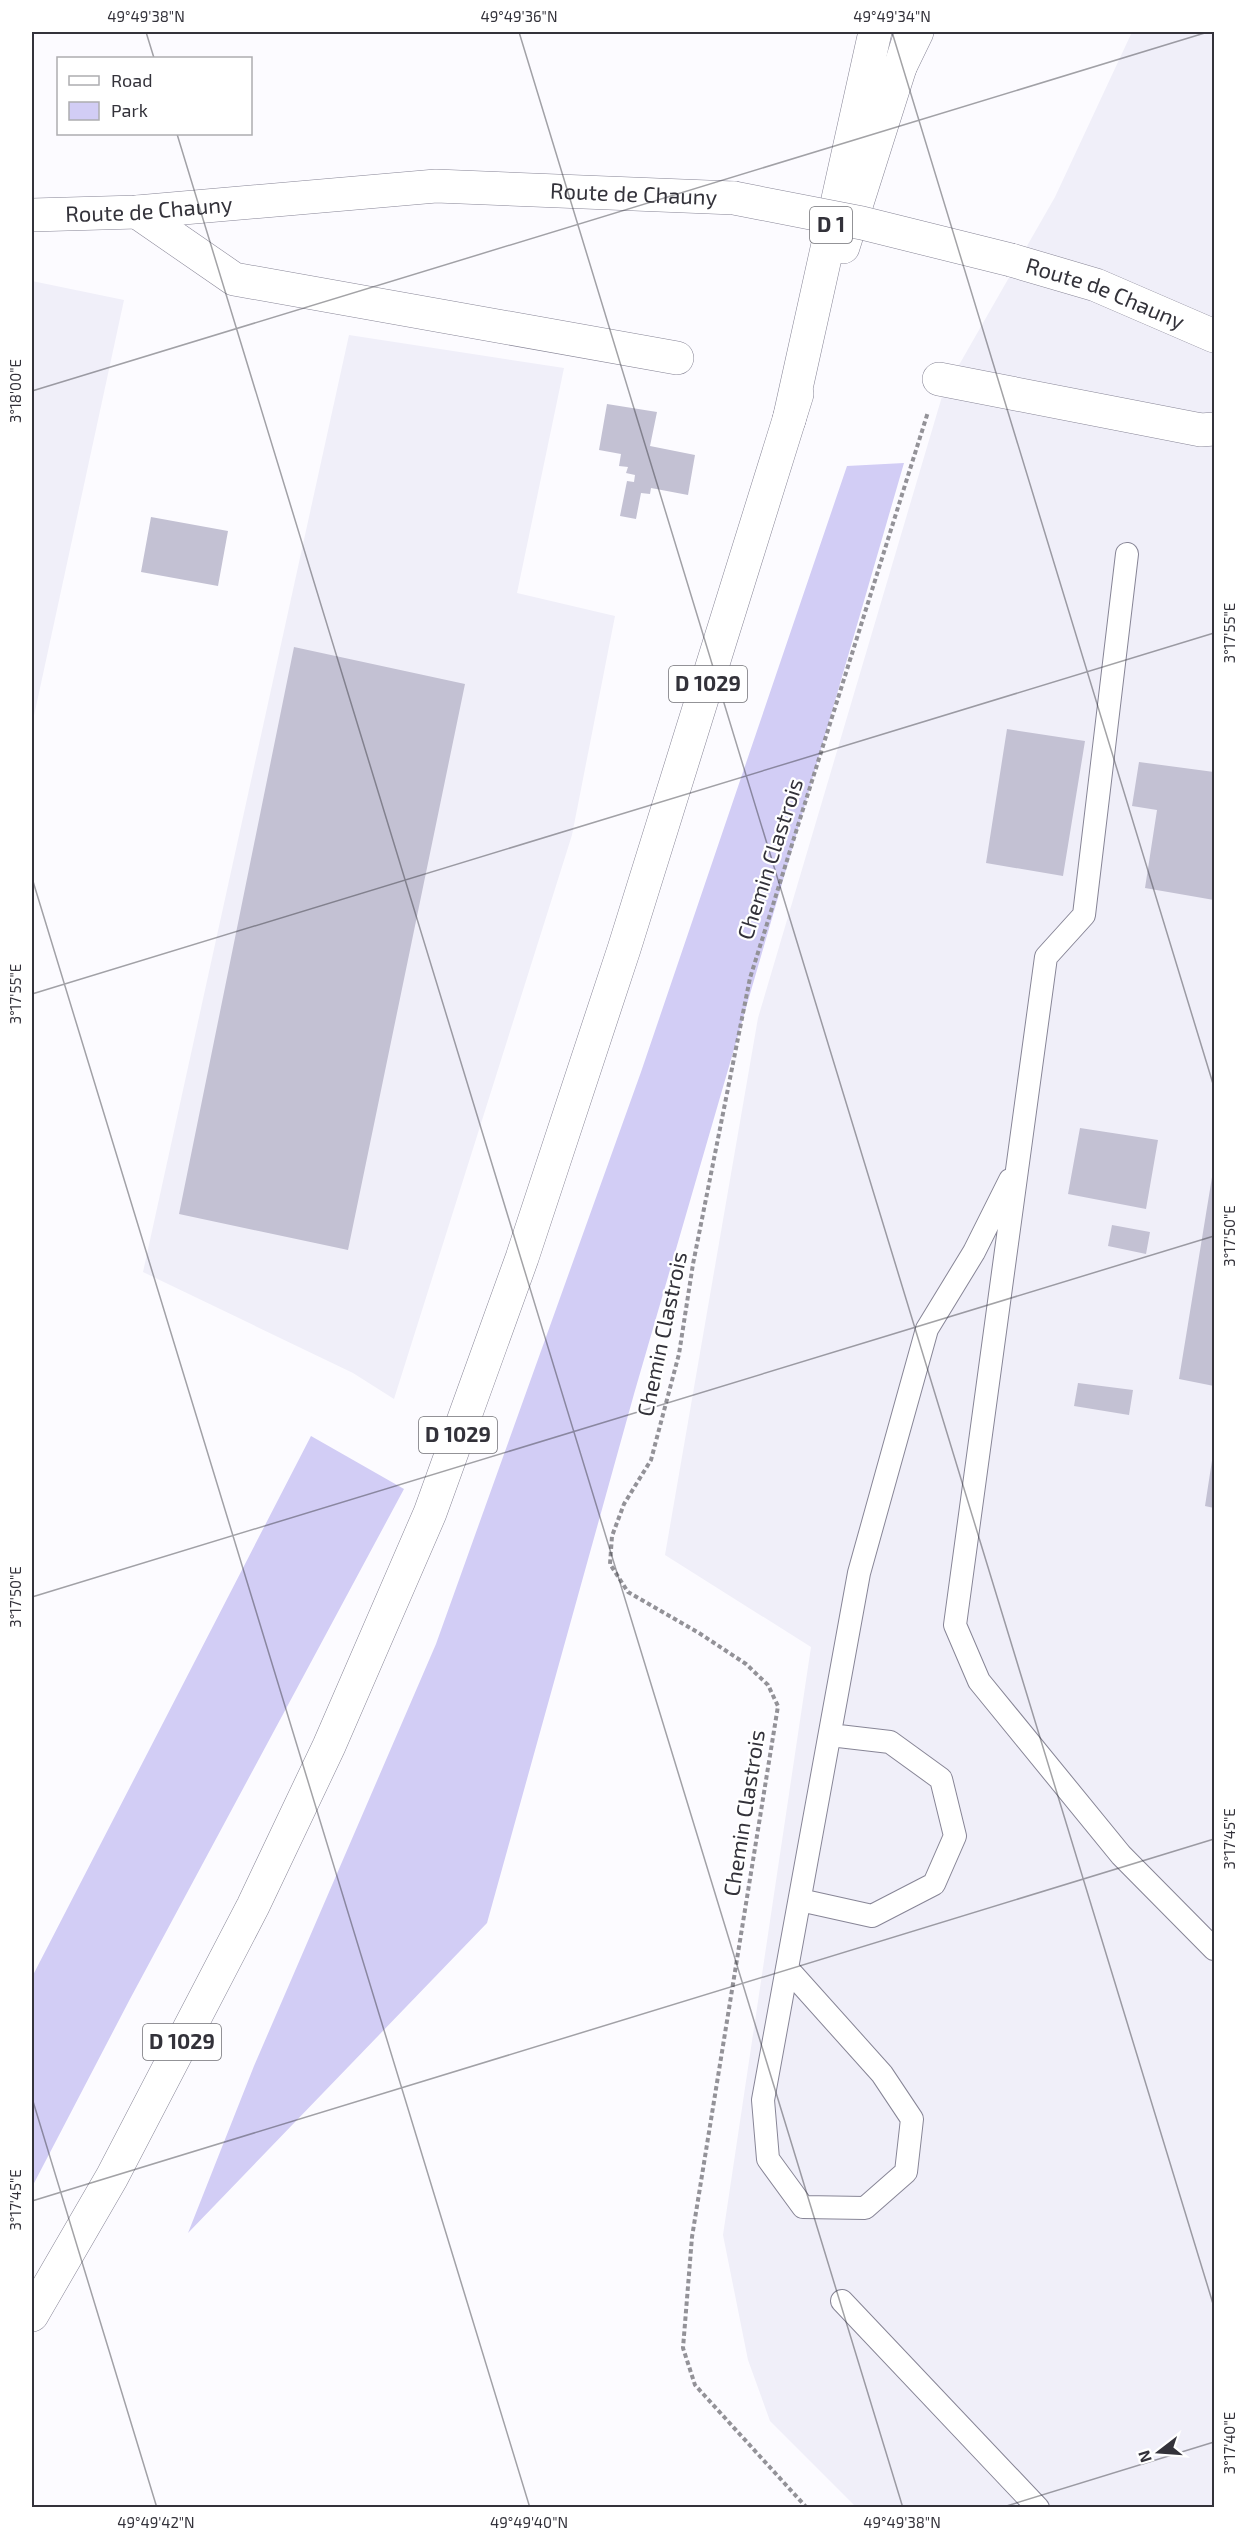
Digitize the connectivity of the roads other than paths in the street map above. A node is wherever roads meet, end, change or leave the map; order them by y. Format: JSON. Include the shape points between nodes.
{"nodes":[{"id":1,"x":874,"y":32,"type":"edge"},
{"id":2,"x":911,"y":32,"type":"edge"},
{"id":3,"x":917,"y":32,"type":"edge"},
{"id":4,"x":900,"y":67,"type":"junction"},
{"id":5,"x":137,"y":212,"type":"junction"},
{"id":6,"x":32,"y":215,"type":"edge"},
{"id":7,"x":1215,"y":336,"type":"edge"},
{"id":8,"x":677,"y":358,"type":"dead end"},
{"id":9,"x":939,"y":379,"type":"road end"},
{"id":10,"x":789,"y":420,"type":"junction"},
{"id":11,"x":1215,"y":429,"type":"edge"},
{"id":12,"x":1127,"y":554,"type":"dead end"},
{"id":13,"x":1019,"y":1162,"type":"junction"},
{"id":14,"x":830,"y":1735,"type":"junction"},
{"id":15,"x":800,"y":1900,"type":"junction"},
{"id":16,"x":1215,"y":1949,"type":"edge"},
{"id":17,"x":787,"y":1968,"type":"junction"},
{"id":18,"x":842,"y":2301,"type":"dead end"},
{"id":19,"x":32,"y":2315,"type":"edge"},
{"id":20,"x":1038,"y":2508,"type":"edge"}],
"edges":[{"from":1,"to":10,"type":"main road","number":"D 1"},
{"from":2,"to":4,"type":"main road","number":"D 1029"},
{"from":3,"to":4,"type":"main road"},
{"from":4,"to":10,"type":"main road","number":"D 1029"},
{"from":5,"to":6,"type":"main road","name":"Route de Chauny"},
{"from":5,"to":7,"type":"main road","name":"Route de Chauny","bridge":true,"via":[[436,186],[734,198],[862,223],[1011,260],[1096,285]]},
{"from":5,"to":8,"type":"main road","via":[[234,279]]},
{"from":9,"to":11,"type":"main road","via":[[1201,430]]},
{"from":10,"to":19,"type":"main road","number":"D 1029","via":[[624,949],[522,1258],[430,1513],[329,1746],[253,1906],[112,2177]]},
{"from":12,"to":13,"type":"lane","via":[[1084,915],[1047,957]]},
{"from":13,"to":14,"type":"lane","via":[[974,1252],[927,1329],[860,1573]]},
{"from":13,"to":16,"type":"lane","via":[[955,1625],[979,1681],[1121,1855]]},
{"from":14,"to":15,"type":"lane"},
{"from":14,"to":15,"type":"lane","via":[[890,1742],[941,1779],[955,1836],[934,1884],[872,1916]]},
{"from":15,"to":17,"type":"lane"},
{"from":17,"to":17,"type":"lane","via":[[764,2100],[768,2159],[804,2207],[865,2208],[906,2172],[912,2119],[882,2074]]},
{"from":18,"to":20,"type":"lane"}]}
